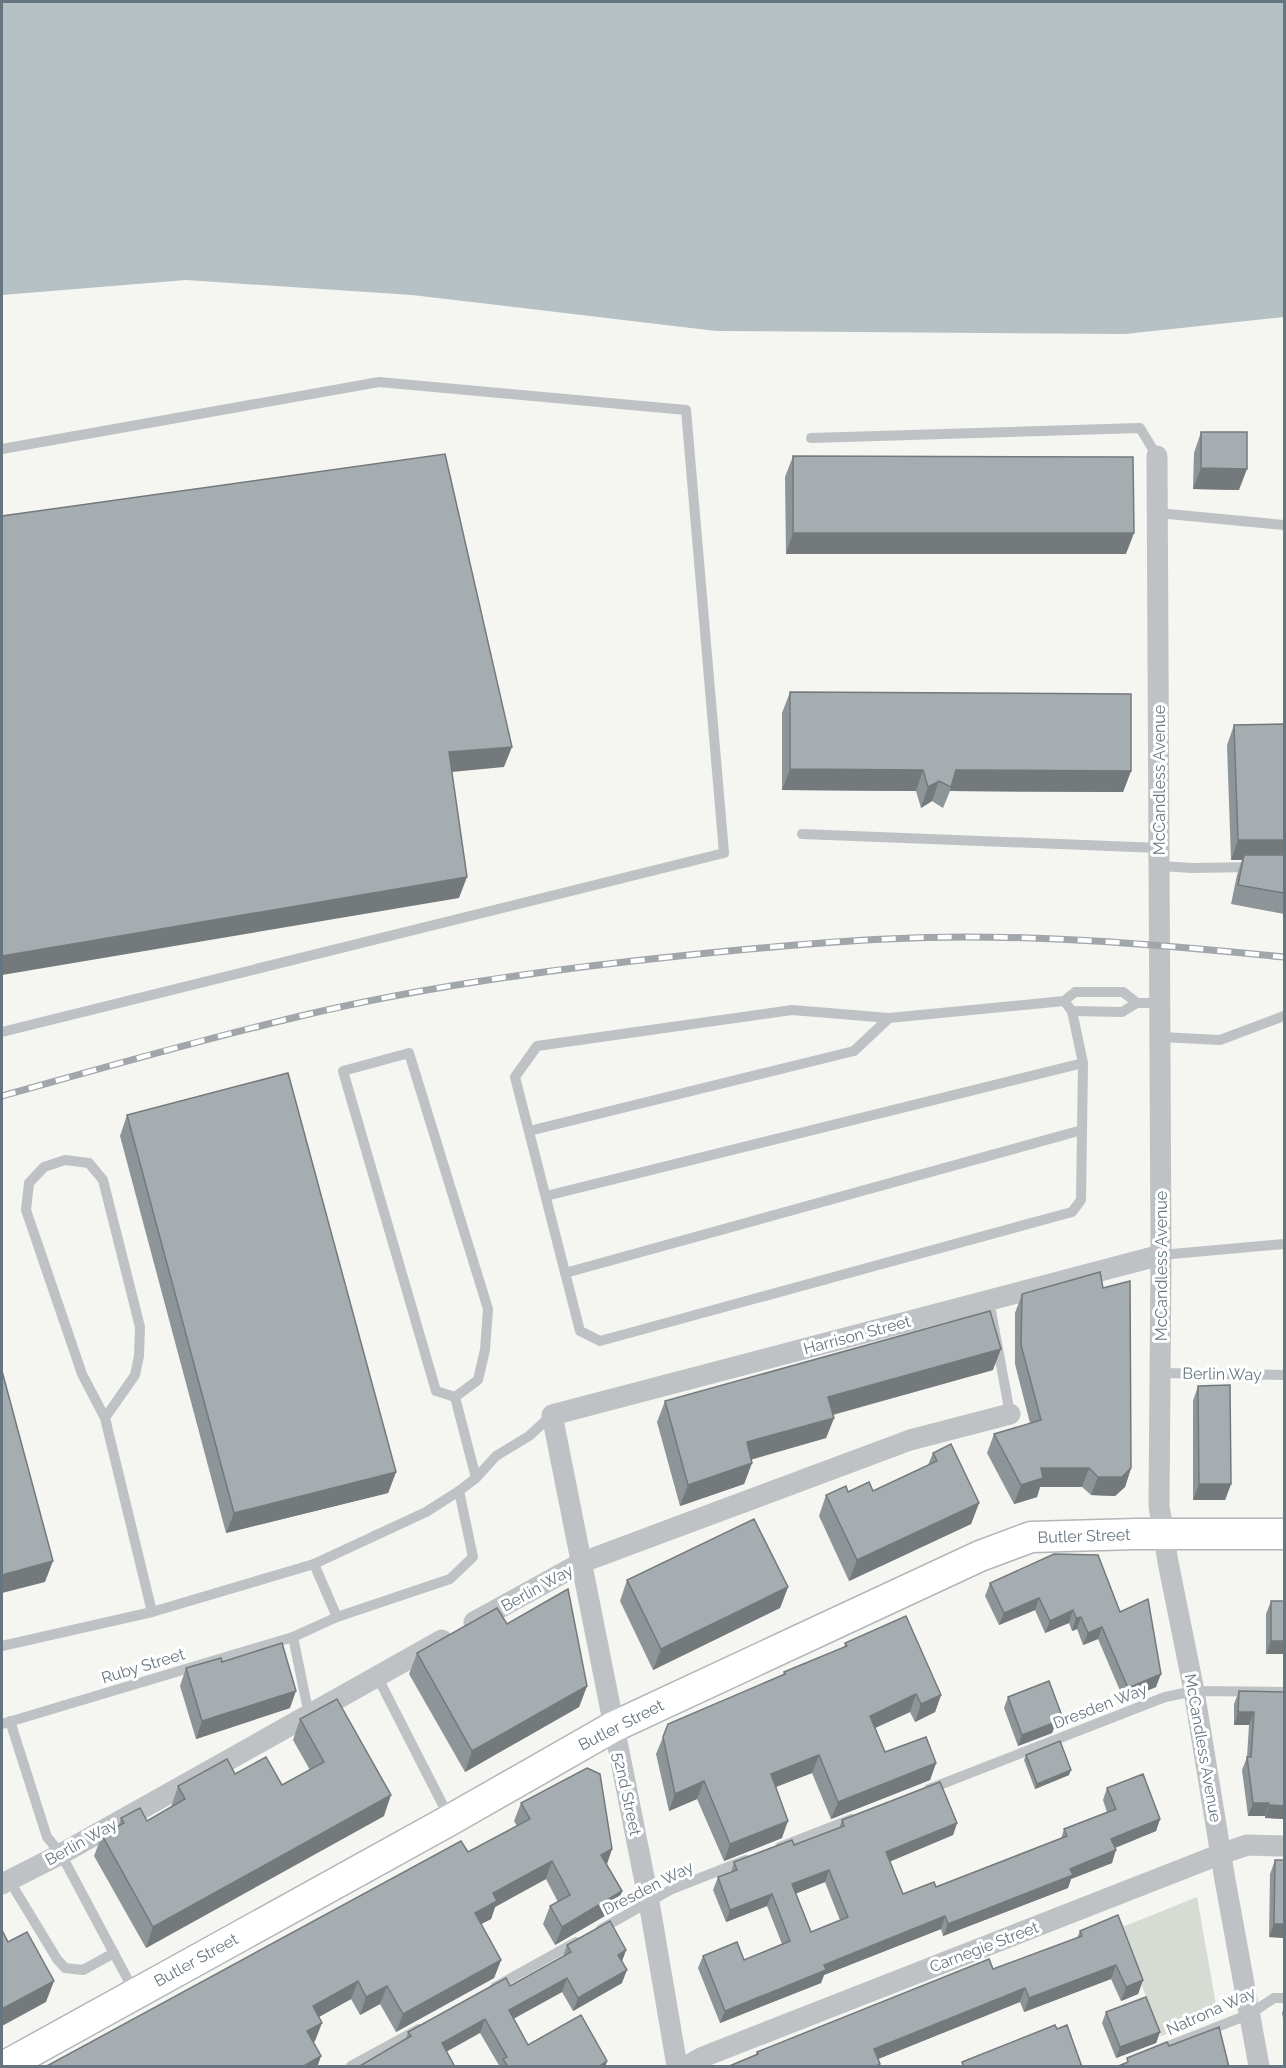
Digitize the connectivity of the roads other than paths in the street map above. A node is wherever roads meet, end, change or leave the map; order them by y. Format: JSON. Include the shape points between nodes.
{"nodes":[{"id":1,"x":811,"y":438,"type":"dead end"},
{"id":2,"x":2,"y":448,"type":"edge"},
{"id":3,"x":1157,"y":456,"type":"joint"},
{"id":4,"x":1158,"y":513,"type":"junction"},
{"id":5,"x":1284,"y":525,"type":"edge"},
{"id":6,"x":802,"y":834,"type":"dead end"},
{"id":7,"x":1160,"y":857,"type":"junction"},
{"id":8,"x":1261,"y":867,"type":"edge"},
{"id":9,"x":1064,"y":1001,"type":"junction"},
{"id":10,"x":1137,"y":1003,"type":"junction"},
{"id":11,"x":1161,"y":1003,"type":"junction"},
{"id":12,"x":1072,"y":1011,"type":"junction"},
{"id":13,"x":1284,"y":1016,"type":"edge"},
{"id":14,"x":889,"y":1018,"type":"junction"},
{"id":15,"x":2,"y":1032,"type":"edge"},
{"id":16,"x":1161,"y":1037,"type":"junction"},
{"id":17,"x":1083,"y":1063,"type":"junction"},
{"id":18,"x":1082,"y":1130,"type":"junction"},
{"id":19,"x":529,"y":1131,"type":"junction"},
{"id":20,"x":546,"y":1196,"type":"junction"},
{"id":21,"x":1284,"y":1244,"type":"edge"},
{"id":22,"x":1161,"y":1255,"type":"junction"},
{"id":23,"x":565,"y":1273,"type":"junction"},
{"id":24,"x":989,"y":1300,"type":"junction"},
{"id":25,"x":1160,"y":1373,"type":"junction"},
{"id":26,"x":1284,"y":1375,"type":"edge"},
{"id":27,"x":455,"y":1397,"type":"junction"},
{"id":28,"x":1010,"y":1414,"type":"joint"},
{"id":29,"x":552,"y":1415,"type":"junction"},
{"id":30,"x":105,"y":1418,"type":"junction"},
{"id":31,"x":476,"y":1478,"type":"junction"},
{"id":32,"x":459,"y":1491,"type":"junction"},
{"id":33,"x":1163,"y":1534,"type":"junction"},
{"id":34,"x":1284,"y":1534,"type":"edge"},
{"id":35,"x":583,"y":1562,"type":"junction"},
{"id":36,"x":314,"y":1564,"type":"junction"},
{"id":37,"x":152,"y":1612,"type":"junction"},
{"id":38,"x":337,"y":1617,"type":"junction"},
{"id":39,"x":293,"y":1637,"type":"junction"},
{"id":40,"x":2,"y":1646,"type":"edge"},
{"id":41,"x":377,"y":1676,"type":"junction"},
{"id":42,"x":1194,"y":1691,"type":"junction"},
{"id":43,"x":1284,"y":1692,"type":"edge"},
{"id":44,"x":309,"y":1715,"type":"junction"},
{"id":45,"x":6,"y":1722,"type":"edge"},
{"id":46,"x":613,"y":1726,"type":"junction"},
{"id":47,"x":913,"y":1795,"type":"edge"},
{"id":48,"x":859,"y":1817,"type":"edge"},
{"id":49,"x":450,"y":1820,"type":"junction"},
{"id":50,"x":1284,"y":1846,"type":"edge"},
{"id":51,"x":771,"y":1851,"type":"edge"},
{"id":52,"x":60,"y":1854,"type":"junction"},
{"id":53,"x":1221,"y":1854,"type":"junction"},
{"id":54,"x":760,"y":1855,"type":"edge"},
{"id":55,"x":5,"y":1882,"type":"edge"},
{"id":56,"x":649,"y":1902,"type":"junction"},
{"id":57,"x":114,"y":1953,"type":"junction"},
{"id":58,"x":487,"y":1992,"type":"edge"},
{"id":59,"x":135,"y":1993,"type":"junction"},
{"id":60,"x":1284,"y":1998,"type":"edge"},
{"id":61,"x":1250,"y":2014,"type":"junction"},
{"id":62,"x":424,"y":2026,"type":"edge"},
{"id":63,"x":1149,"y":2054,"type":"edge"},
{"id":64,"x":5,"y":2067,"type":"edge"},
{"id":65,"x":351,"y":2067,"type":"edge"},
{"id":66,"x":677,"y":2067,"type":"edge"},
{"id":67,"x":687,"y":2067,"type":"edge"},
{"id":68,"x":1259,"y":2067,"type":"edge"}],
"edges":[{"from":1,"to":3,"type":"lane","via":[[1140,428]]},
{"from":2,"to":15,"type":"lane","via":[[379,382],[686,410],[724,853]]},
{"from":3,"to":4,"type":"street","name":"McCandless Avenue"},
{"from":4,"to":5,"type":"lane"},
{"from":4,"to":7,"type":"street","name":"McCandless Avenue"},
{"from":6,"to":7,"type":"lane"},
{"from":7,"to":8,"type":"lane","via":[[1192,868]]},
{"from":7,"to":11,"type":"street","name":"McCandless Avenue"},
{"from":9,"to":10,"type":"lane","via":[[1075,992],[1123,992]]},
{"from":9,"to":12,"type":"lane"},
{"from":9,"to":14,"type":"lane"},
{"from":10,"to":11,"type":"lane"},
{"from":10,"to":12,"type":"lane","via":[[1122,1012]]},
{"from":11,"to":16,"type":"street","name":"McCandless Avenue"},
{"from":12,"to":17,"type":"lane"},
{"from":13,"to":16,"type":"lane","via":[[1220,1040]]},
{"from":14,"to":19,"type":"lane","via":[[854,1051]]},
{"from":14,"to":19,"type":"lane","via":[[792,1010],[537,1046],[515,1077]]},
{"from":16,"to":22,"type":"street","name":"McCandless Avenue"},
{"from":17,"to":18,"type":"lane"},
{"from":17,"to":20,"type":"lane"},
{"from":18,"to":23,"type":"lane"},
{"from":18,"to":23,"type":"lane","via":[[1081,1200],[1072,1212],[600,1341],[580,1331]]},
{"from":19,"to":20,"type":"lane"},
{"from":20,"to":23,"type":"lane"},
{"from":21,"to":22,"type":"lane"},
{"from":22,"to":24,"type":"street","name":"Harrison Street"},
{"from":22,"to":25,"type":"street","name":"McCandless Avenue"},
{"from":24,"to":28,"type":"lane"},
{"from":24,"to":29,"type":"street","name":"Harrison Street"},
{"from":25,"to":26,"type":"lane","name":"Berlin Way"},
{"from":25,"to":33,"type":"street","name":"McCandless Avenue","via":[[1159,1506]]},
{"from":27,"to":27,"type":"lane","via":[[436,1391],[344,1071],[409,1053],[488,1309],[478,1380]]},
{"from":27,"to":31,"type":"lane"},
{"from":28,"to":35,"type":"street","name":"Berlin Way","via":[[910,1440]]},
{"from":29,"to":31,"type":"lane","via":[[529,1436],[496,1456]]},
{"from":29,"to":35,"type":"street","name":"52nd Street"},
{"from":30,"to":30,"type":"lane","via":[[82,1374],[26,1210],[29,1183],[44,1167],[65,1160],[89,1163],[103,1180],[140,1327],[135,1375]]},
{"from":30,"to":37,"type":"lane"},
{"from":31,"to":32,"type":"lane"},
{"from":32,"to":36,"type":"lane","via":[[426,1512]]},
{"from":32,"to":38,"type":"lane","name":"Ruby Street","via":[[473,1557],[450,1579]]},
{"from":33,"to":34,"type":"main road","name":"Butler Street"},
{"from":33,"to":42,"type":"street","name":"McCandless Avenue"},
{"from":33,"to":46,"type":"main road","name":"Butler Street","via":[[1031,1537],[980,1556]]},
{"from":35,"to":41,"type":"street","name":"Berlin Way"},
{"from":35,"to":46,"type":"street","name":"52nd Street"},
{"from":36,"to":37,"type":"lane"},
{"from":36,"to":38,"type":"lane"},
{"from":37,"to":40,"type":"lane"},
{"from":38,"to":39,"type":"lane","name":"Ruby Street"},
{"from":39,"to":44,"type":"lane"},
{"from":39,"to":45,"type":"lane","name":"Ruby Street"},
{"from":41,"to":44,"type":"street","name":"Berlin Way"},
{"from":41,"to":49,"type":"lane"},
{"from":42,"to":43,"type":"lane","name":"Dresden Way"},
{"from":42,"to":47,"type":"lane","name":"Dresden Way","via":[[1165,1697]]},
{"from":42,"to":53,"type":"street","name":"McCandless Avenue"},
{"from":44,"to":52,"type":"street","name":"Berlin Way"},
{"from":45,"to":52,"type":"lane","via":[[47,1837]]},
{"from":46,"to":49,"type":"main road","name":"Butler Street"},
{"from":46,"to":56,"type":"street","name":"52nd Street"},
{"from":48,"to":51,"type":"lane"},
{"from":49,"to":59,"type":"main road","name":"Butler Street"},
{"from":50,"to":53,"type":"street","name":"Carnegie Street","via":[[1247,1845]]},
{"from":52,"to":55,"type":"street","name":"Berlin Way"},
{"from":52,"to":57,"type":"lane"},
{"from":53,"to":61,"type":"street","name":"McCandless Avenue"},
{"from":53,"to":67,"type":"street","name":"Carnegie Street"},
{"from":54,"to":56,"type":"lane","name":"Dresden Way","via":[[672,1889]]},
{"from":55,"to":57,"type":"lane","via":[[65,1968],[83,1970]]},
{"from":56,"to":58,"type":"lane","name":"Dresden Way"},
{"from":56,"to":66,"type":"street","name":"52nd Street"},
{"from":57,"to":59,"type":"lane"},
{"from":59,"to":64,"type":"main road","name":"Butler Street"},
{"from":60,"to":61,"type":"lane","name":"Natrona Way","via":[[1274,1998]]},
{"from":61,"to":63,"type":"lane","name":"Natrona Way"},
{"from":61,"to":68,"type":"street","name":"McCandless Avenue"},
{"from":62,"to":65,"type":"lane"}]}
